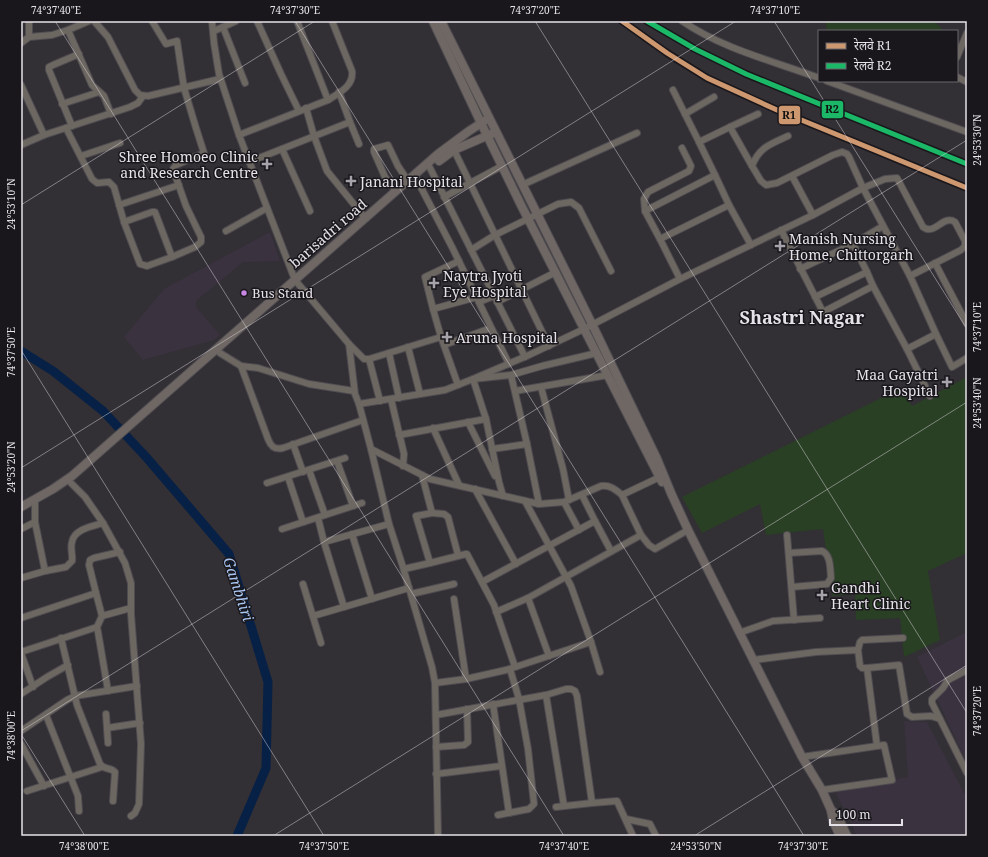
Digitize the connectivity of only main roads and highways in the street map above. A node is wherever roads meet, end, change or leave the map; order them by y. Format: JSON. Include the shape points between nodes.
{"nodes":[{"id":1,"x":433,"y":21,"type":"edge"},
{"id":2,"x":441,"y":21,"type":"edge"},
{"id":3,"x":448,"y":44,"type":"junction"},
{"id":4,"x":489,"y":118,"type":"junction"},
{"id":5,"x":481,"y":123,"type":"junction"},
{"id":6,"x":496,"y":132,"type":"junction"},
{"id":7,"x":488,"y":136,"type":"junction"},
{"id":8,"x":453,"y":147,"type":"junction"},
{"id":9,"x":429,"y":165,"type":"junction"},
{"id":10,"x":416,"y":178,"type":"junction"},
{"id":11,"x":363,"y":222,"type":"junction"},
{"id":12,"x":296,"y":281,"type":"junction"},
{"id":13,"x":209,"y":359,"type":"junction"},
{"id":14,"x":662,"y":476,"type":"junction"},
{"id":15,"x":53,"y":490,"type":"junction"},
{"id":16,"x":21,"y":508,"type":"edge"},
{"id":17,"x":831,"y":810,"type":"junction"},
{"id":18,"x":840,"y":836,"type":"edge"},
{"id":19,"x":847,"y":836,"type":"edge"}],
"edges":[{"from":1,"to":3,"type":"main road"},
{"from":2,"to":3,"type":"main road"},
{"from":3,"to":4,"type":"main road"},
{"from":3,"to":5,"type":"main road"},
{"from":4,"to":5,"type":"main road","name":"barisadri road"},
{"from":4,"to":6,"type":"main road"},
{"from":5,"to":7,"type":"main road"},
{"from":5,"to":8,"type":"main road","name":"barisadri road"},
{"from":6,"to":7,"type":"main road"},
{"from":6,"to":14,"type":"main road","via":[[592,324]]},
{"from":7,"to":8,"type":"main road"},
{"from":7,"to":14,"type":"main road","via":[[584,329]]},
{"from":8,"to":9,"type":"main road","name":"barisadri road"},
{"from":8,"to":9,"type":"main road","name":"barisadri road","via":[[444,157]]},
{"from":9,"to":10,"type":"main road","name":"barisadri road"},
{"from":10,"to":11,"type":"main road","name":"barisadri road"},
{"from":10,"to":11,"type":"main road","name":"barisadri road","via":[[408,181]]},
{"from":11,"to":12,"type":"main road","name":"barisadri road"},
{"from":12,"to":13,"type":"main road","name":"barisadri road"},
{"from":12,"to":13,"type":"main road","name":"barisadri road","via":[[220,353]]},
{"from":13,"to":15,"type":"main road"},
{"from":13,"to":15,"type":"main road","via":[[70,483]]},
{"from":14,"to":17,"type":"main road","via":[[739,633]]},
{"from":15,"to":16,"type":"main road"},
{"from":17,"to":18,"type":"main road"},
{"from":17,"to":19,"type":"main road","via":[[837,815]]}]}
